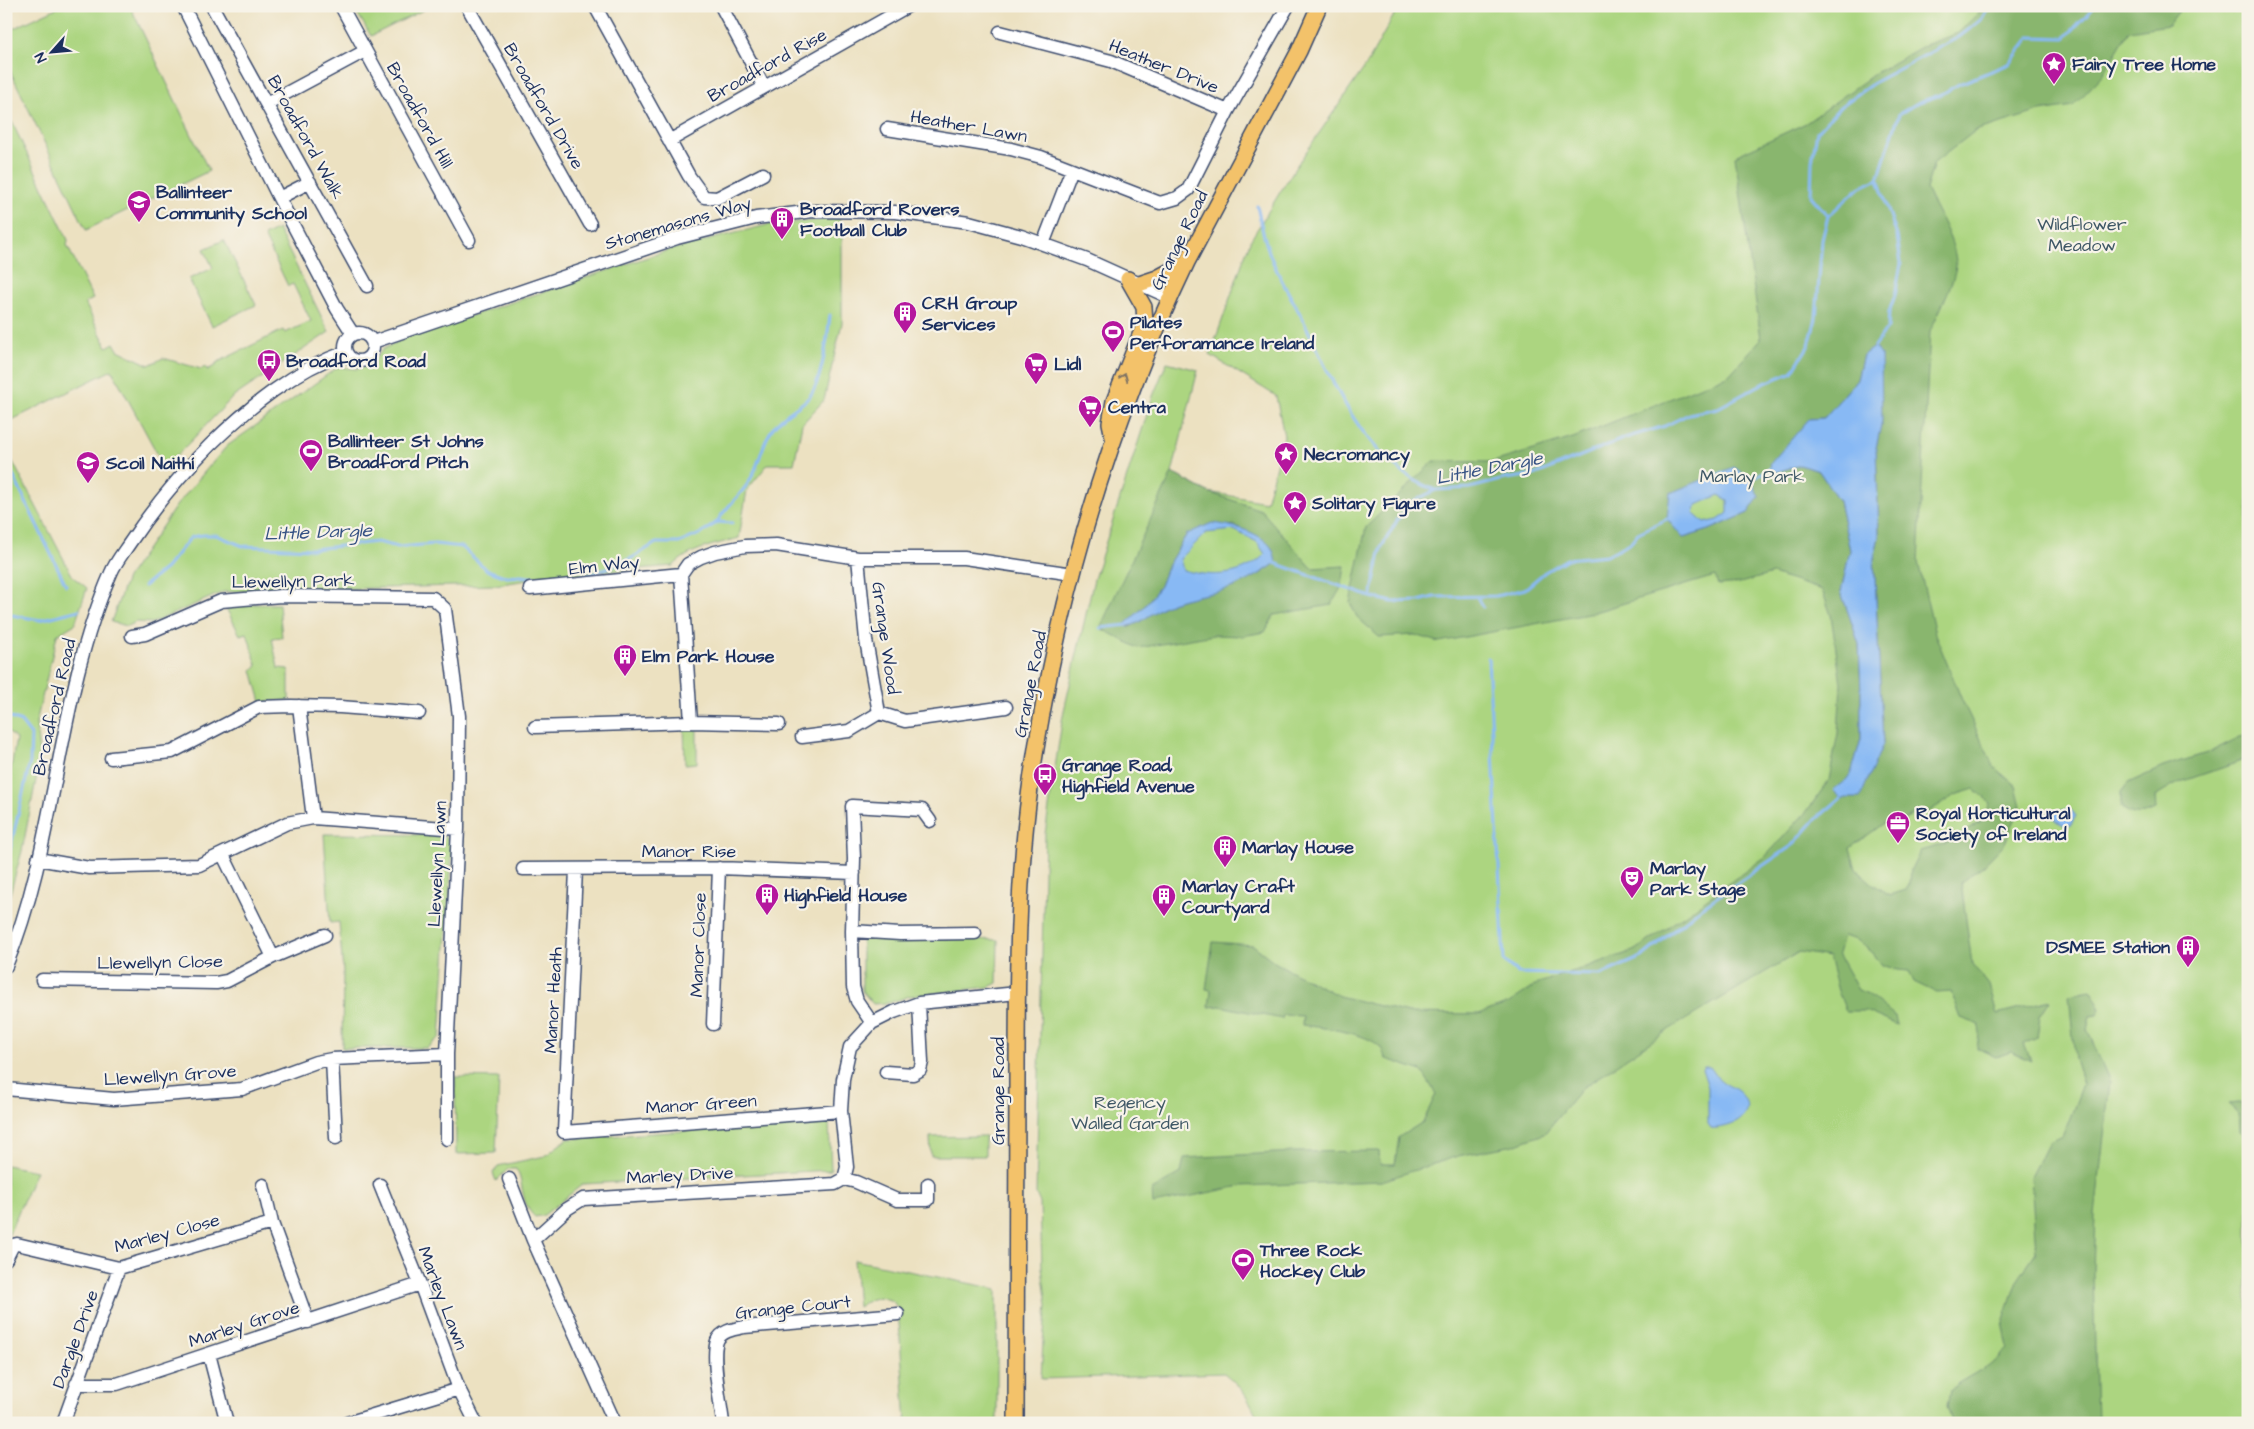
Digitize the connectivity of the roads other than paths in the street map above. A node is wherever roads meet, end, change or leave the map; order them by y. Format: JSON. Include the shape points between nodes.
{"nodes":[{"id":1,"x":183,"y":6,"type":"edge"},
{"id":2,"x":212,"y":6,"type":"edge"},
{"id":3,"x":341,"y":6,"type":"edge"},
{"id":4,"x":467,"y":6,"type":"edge"},
{"id":5,"x":595,"y":6,"type":"edge"},
{"id":6,"x":721,"y":6,"type":"edge"},
{"id":7,"x":908,"y":6,"type":"edge"},
{"id":8,"x":1288,"y":6,"type":"edge"},
{"id":9,"x":1319,"y":6,"type":"edge"},
{"id":10,"x":1000,"y":32,"type":"dead end"},
{"id":11,"x":365,"y":51,"type":"junction"},
{"id":12,"x":764,"y":86,"type":"junction"},
{"id":13,"x":268,"y":103,"type":"junction"},
{"id":14,"x":1228,"y":111,"type":"junction"},
{"id":15,"x":887,"y":129,"type":"dead end"},
{"id":16,"x":669,"y":141,"type":"junction"},
{"id":17,"x":1072,"y":170,"type":"junction"},
{"id":18,"x":763,"y":174,"type":"dead end"},
{"id":19,"x":310,"y":182,"type":"junction"},
{"id":20,"x":279,"y":198,"type":"junction"},
{"id":21,"x":590,"y":224,"type":"dead end"},
{"id":22,"x":469,"y":240,"type":"dead end"},
{"id":23,"x":1043,"y":244,"type":"junction"},
{"id":24,"x":1187,"y":262,"type":"junction"},
{"id":25,"x":1133,"y":281,"type":"junction"},
{"id":26,"x":367,"y":286,"type":"dead end"},
{"id":27,"x":1171,"y":298,"type":"junction"},
{"id":28,"x":353,"y":334,"type":"junction"},
{"id":29,"x":373,"y":342,"type":"junction"},
{"id":30,"x":346,"y":352,"type":"junction"},
{"id":31,"x":1114,"y":441,"type":"junction"},
{"id":32,"x":858,"y":558,"type":"junction"},
{"id":33,"x":681,"y":574,"type":"junction"},
{"id":34,"x":1073,"y":574,"type":"junction"},
{"id":35,"x":530,"y":589,"type":"dead end"},
{"id":36,"x":432,"y":598,"type":"joint"},
{"id":37,"x":132,"y":636,"type":"dead end"},
{"id":38,"x":299,"y":706,"type":"junction"},
{"id":39,"x":1006,"y":707,"type":"dead end"},
{"id":40,"x":419,"y":713,"type":"dead end"},
{"id":41,"x":879,"y":713,"type":"junction"},
{"id":42,"x":691,"y":722,"type":"junction"},
{"id":43,"x":779,"y":724,"type":"dead end"},
{"id":44,"x":535,"y":727,"type":"dead end"},
{"id":45,"x":802,"y":737,"type":"dead end"},
{"id":46,"x":112,"y":758,"type":"dead end"},
{"id":47,"x":313,"y":818,"type":"junction"},
{"id":48,"x":930,"y":821,"type":"dead end"},
{"id":49,"x":458,"y":830,"type":"junction"},
{"id":50,"x":223,"y":855,"type":"junction"},
{"id":51,"x":38,"y":859,"type":"junction"},
{"id":52,"x":719,"y":868,"type":"junction"},
{"id":53,"x":523,"y":869,"type":"dead end"},
{"id":54,"x":576,"y":870,"type":"junction"},
{"id":55,"x":854,"y":873,"type":"junction"},
{"id":56,"x":852,"y":931,"type":"junction"},
{"id":57,"x":325,"y":934,"type":"dead end"},
{"id":58,"x":975,"y":934,"type":"dead end"},
{"id":59,"x":273,"y":957,"type":"junction"},
{"id":60,"x":6,"y":966,"type":"edge"},
{"id":61,"x":42,"y":980,"type":"dead end"},
{"id":62,"x":1017,"y":993,"type":"junction"},
{"id":63,"x":919,"y":1003,"type":"junction"},
{"id":64,"x":872,"y":1023,"type":"junction"},
{"id":65,"x":713,"y":1024,"type":"dead end"},
{"id":66,"x":447,"y":1054,"type":"junction"},
{"id":67,"x":332,"y":1058,"type":"junction"},
{"id":68,"x":886,"y":1072,"type":"dead end"},
{"id":69,"x":6,"y":1089,"type":"edge"},
{"id":70,"x":841,"y":1111,"type":"junction"},
{"id":71,"x":564,"y":1132,"type":"joint"},
{"id":72,"x":336,"y":1138,"type":"dead end"},
{"id":73,"x":447,"y":1139,"type":"dead end"},
{"id":74,"x":509,"y":1178,"type":"dead end"},
{"id":75,"x":844,"y":1179,"type":"junction"},
{"id":76,"x":928,"y":1184,"type":"dead end"},
{"id":77,"x":264,"y":1185,"type":"dead end"},
{"id":78,"x":380,"y":1185,"type":"dead end"},
{"id":79,"x":272,"y":1222,"type":"junction"},
{"id":80,"x":533,"y":1240,"type":"junction"},
{"id":81,"x":6,"y":1258,"type":"edge"},
{"id":82,"x":119,"y":1268,"type":"junction"},
{"id":83,"x":420,"y":1284,"type":"junction"},
{"id":84,"x":898,"y":1314,"type":"dead end"},
{"id":85,"x":308,"y":1322,"type":"junction"},
{"id":86,"x":209,"y":1354,"type":"junction"},
{"id":87,"x":76,"y":1384,"type":"junction"},
{"id":88,"x":460,"y":1389,"type":"junction"},
{"id":89,"x":63,"y":1423,"type":"edge"},
{"id":90,"x":227,"y":1423,"type":"edge"},
{"id":91,"x":347,"y":1423,"type":"edge"},
{"id":92,"x":476,"y":1423,"type":"edge"},
{"id":93,"x":615,"y":1423,"type":"edge"},
{"id":94,"x":723,"y":1423,"type":"edge"},
{"id":95,"x":1016,"y":1423,"type":"edge"}],
"edges":[{"from":1,"to":20,"type":"street"},
{"from":2,"to":13,"type":"street","name":"Broadford Walk"},
{"from":3,"to":11,"type":"street","name":"Broadford Hill"},
{"from":4,"to":21,"type":"street","name":"Broadford Drive"},
{"from":5,"to":16,"type":"street"},
{"from":6,"to":12,"type":"street"},
{"from":7,"to":12,"type":"street","name":"Broadford Rise"},
{"from":8,"to":14,"type":"street"},
{"from":9,"to":24,"type":"main road","name":"Grange Road"},
{"from":10,"to":14,"type":"street","name":"Heather Drive","via":[[1111,61]]},
{"from":11,"to":13,"type":"street"},
{"from":11,"to":22,"type":"street","name":"Broadford Hill"},
{"from":12,"to":16,"type":"street","name":"Broadford Rise"},
{"from":13,"to":19,"type":"street","name":"Broadford Walk"},
{"from":14,"to":17,"type":"street","name":"Heather Lawn","via":[[1188,190],[1177,198],[1160,203]]},
{"from":15,"to":17,"type":"street","name":"Heather Lawn","via":[[1011,149]]},
{"from":16,"to":18,"type":"street","via":[[704,197],[717,198]]},
{"from":17,"to":23,"type":"street"},
{"from":19,"to":20,"type":"street"},
{"from":19,"to":26,"type":"street","name":"Broadford Walk"},
{"from":20,"to":28,"type":"street"},
{"from":23,"to":25,"type":"street","name":"Stonemasons Way"},
{"from":23,"to":29,"type":"street","name":"Stonemasons Way","via":[[969,222],[895,212],[837,210],[756,218],[677,238]]},
{"from":24,"to":25,"type":"main road","via":[[1157,278]]},
{"from":24,"to":27,"type":"main road","name":"Grange Road"},
{"from":25,"to":27,"type":"street","name":"Stonemasons Way"},
{"from":31,"to":25,"type":"main road","one_way":true,"via":[[1110,423],[1114,401],[1140,338],[1146,314]]},
{"from":27,"to":31,"type":"main road","name":"Grange Road"},
{"from":28,"to":29,"type":"street","via":[[363,332]]},
{"from":28,"to":30,"type":"street","via":[[347,340]]},
{"from":29,"to":30,"type":"street","via":[[371,355],[365,360],[352,359]]},
{"from":30,"to":51,"type":"street","name":"Broadford Road","via":[[298,376],[239,417],[190,465],[146,518],[112,571],[91,625]]},
{"from":31,"to":34,"type":"main road","name":"Grange Road"},
{"from":32,"to":33,"type":"street","name":"Grange Wood","via":[[776,544],[745,546],[701,557],[688,564]]},
{"from":32,"to":34,"type":"street","name":"Grange Wood","via":[[964,558]]},
{"from":32,"to":41,"type":"street","name":"Grange Wood","via":[[866,640]]},
{"from":33,"to":35,"type":"street","name":"Elm Way"},
{"from":33,"to":42,"type":"street"},
{"from":34,"to":62,"type":"main road","name":"Grange Road","via":[[1032,775],[1021,880]]},
{"from":36,"to":37,"type":"street","name":"Llewellyn Park","via":[[281,596],[221,601],[145,634]]},
{"from":36,"to":49,"type":"street","name":"Llewellyn Lawn","via":[[445,609],[459,716]]},
{"from":38,"to":40,"type":"street"},
{"from":38,"to":46,"type":"street","via":[[259,707],[172,752]]},
{"from":38,"to":47,"type":"street"},
{"from":39,"to":41,"type":"street","name":"Grange Wood","via":[[904,721]]},
{"from":41,"to":45,"type":"street","via":[[849,730]]},
{"from":42,"to":43,"type":"street"},
{"from":42,"to":44,"type":"street"},
{"from":47,"to":49,"type":"street"},
{"from":47,"to":50,"type":"street","via":[[287,823]]},
{"from":48,"to":55,"type":"street","via":[[922,810],[852,806]]},
{"from":49,"to":66,"type":"street","name":"Llewellyn Lawn"},
{"from":50,"to":51,"type":"street","via":[[200,865],[89,868]]},
{"from":50,"to":59,"type":"street"},
{"from":51,"to":60,"type":"street","name":"Broadford Road","via":[[29,898]]},
{"from":52,"to":54,"type":"street","name":"Manor Rise"},
{"from":52,"to":55,"type":"street","name":"Manor Rise"},
{"from":52,"to":65,"type":"street","name":"Manor Close"},
{"from":53,"to":54,"type":"street","name":"Manor Rise"},
{"from":54,"to":71,"type":"street","name":"Manor Heath"},
{"from":55,"to":56,"type":"street"},
{"from":56,"to":58,"type":"street"},
{"from":56,"to":64,"type":"street","via":[[853,987],[857,1001]]},
{"from":57,"to":59,"type":"street","name":"Llewellyn Close"},
{"from":59,"to":61,"type":"street","name":"Llewellyn Close","via":[[227,981]]},
{"from":62,"to":63,"type":"street"},
{"from":62,"to":95,"type":"main road","name":"Grange Road"},
{"from":63,"to":64,"type":"street"},
{"from":63,"to":68,"type":"street","via":[[920,1070],[912,1074]]},
{"from":64,"to":70,"type":"street","via":[[850,1047]]},
{"from":66,"to":67,"type":"street","name":"Llewellyn Grove"},
{"from":66,"to":73,"type":"street","name":"Llewellyn Lawn"},
{"from":67,"to":69,"type":"street","name":"Llewellyn Grove","via":[[242,1089],[114,1099]]},
{"from":67,"to":72,"type":"street"},
{"from":70,"to":71,"type":"street","name":"Manor Green"},
{"from":70,"to":75,"type":"street","via":[[847,1167]]},
{"from":74,"to":80,"type":"street"},
{"from":75,"to":76,"type":"street","via":[[897,1200],[928,1200]]},
{"from":75,"to":80,"type":"street","name":"Marley Drive","via":[[835,1184],[583,1199]]},
{"from":77,"to":79,"type":"street"},
{"from":78,"to":83,"type":"street","name":"Marley Lawn"},
{"from":79,"to":82,"type":"street","name":"Marley Close"},
{"from":79,"to":85,"type":"street"},
{"from":80,"to":93,"type":"street"},
{"from":81,"to":82,"type":"street","name":"Marley Close","via":[[13,1245],[17,1244]]},
{"from":82,"to":87,"type":"street","name":"Dargle Drive"},
{"from":83,"to":85,"type":"street","name":"Marley Grove"},
{"from":83,"to":88,"type":"street","name":"Marley Lawn"},
{"from":84,"to":94,"type":"street","name":"Grange Court","via":[[727,1331],[718,1340],[715,1357]]},
{"from":85,"to":86,"type":"street","name":"Marley Grove"},
{"from":86,"to":87,"type":"street","name":"Marley Grove","via":[[117,1384]]},
{"from":86,"to":90,"type":"street"},
{"from":87,"to":89,"type":"street","name":"Dargle Drive"},
{"from":88,"to":91,"type":"street"},
{"from":88,"to":92,"type":"street","name":"Marley Lawn"}]}
